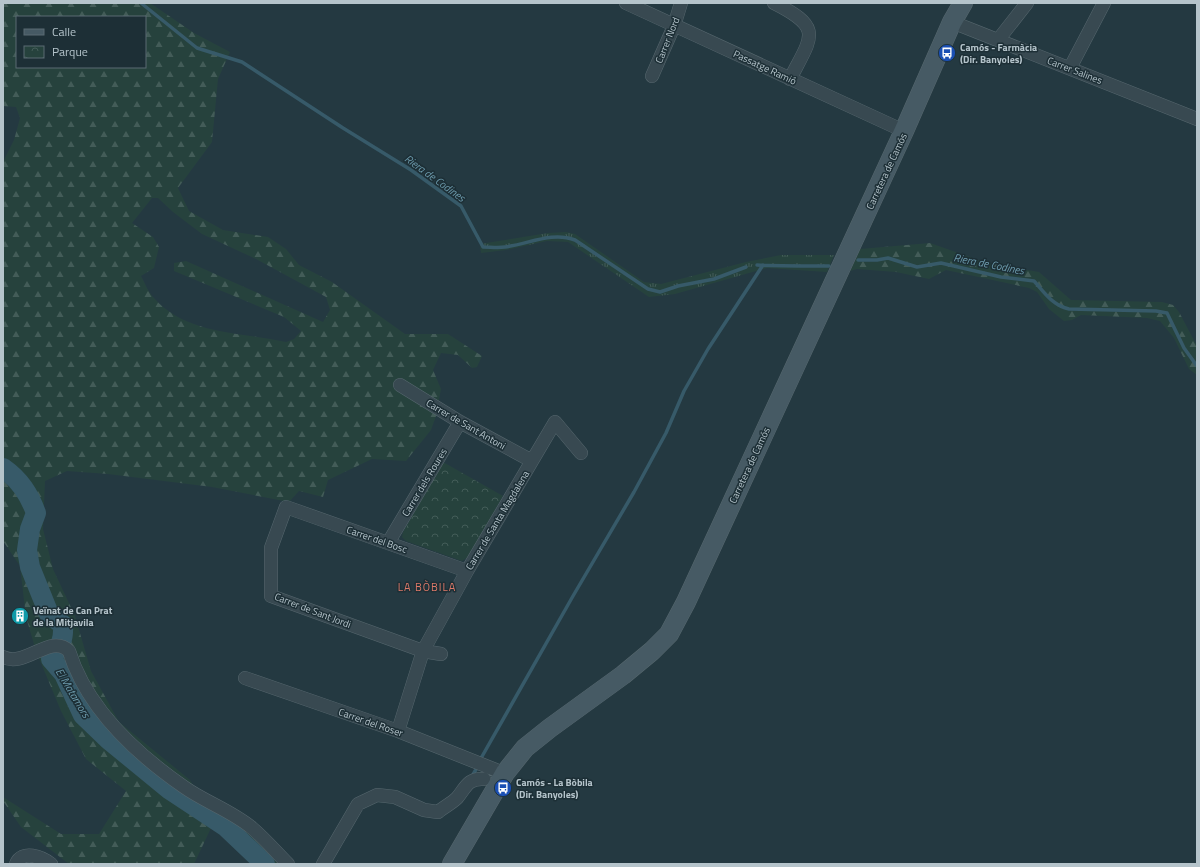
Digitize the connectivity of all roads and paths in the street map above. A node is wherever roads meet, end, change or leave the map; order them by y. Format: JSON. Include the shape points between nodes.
{"nodes":[{"id":1,"x":626,"y":3,"type":"edge"},
{"id":2,"x":681,"y":3,"type":"edge"},
{"id":3,"x":774,"y":3,"type":"edge"},
{"id":4,"x":963,"y":3,"type":"edge"},
{"id":5,"x":1027,"y":3,"type":"edge"},
{"id":6,"x":1104,"y":3,"type":"edge"},
{"id":7,"x":952,"y":22,"type":"junction"},
{"id":8,"x":674,"y":26,"type":"junction"},
{"id":9,"x":998,"y":40,"type":"junction"},
{"id":10,"x":1070,"y":68,"type":"junction"},
{"id":11,"x":652,"y":76,"type":"dead end"},
{"id":12,"x":790,"y":79,"type":"junction"},
{"id":13,"x":1197,"y":119,"type":"edge"},
{"id":14,"x":904,"y":131,"type":"junction"},
{"id":15,"x":400,"y":385,"type":"dead end"},
{"id":16,"x":460,"y":422,"type":"junction"},
{"id":17,"x":581,"y":454,"type":"dead end"},
{"id":18,"x":532,"y":461,"type":"junction"},
{"id":19,"x":286,"y":507,"type":"joint"},
{"id":20,"x":388,"y":543,"type":"junction"},
{"id":21,"x":467,"y":571,"type":"junction"},
{"id":22,"x":423,"y":651,"type":"junction"},
{"id":23,"x":441,"y":654,"type":"dead end"},
{"id":24,"x":3,"y":657,"type":"edge"},
{"id":25,"x":245,"y":678,"type":"dead end"},
{"id":26,"x":398,"y":730,"type":"junction"},
{"id":27,"x":494,"y":776,"type":"junction"},
{"id":28,"x":16,"y":864,"type":"edge"},
{"id":29,"x":51,"y":864,"type":"edge"},
{"id":30,"x":288,"y":864,"type":"edge"},
{"id":31,"x":323,"y":864,"type":"edge"},
{"id":32,"x":452,"y":864,"type":"edge"}],
"edges":[{"from":1,"to":8,"type":"street","name":"Passatge Ramió"},
{"from":2,"to":8,"type":"street","name":"Carrer Nord"},
{"from":3,"to":12,"type":"street","via":[[803,20],[809,29],[805,50]]},
{"from":4,"to":7,"type":"street","name":"Carretera de Camós"},
{"from":5,"to":9,"type":"street"},
{"from":6,"to":10,"type":"street"},
{"from":7,"to":9,"type":"street","name":"Carrer Salines"},
{"from":7,"to":14,"type":"street","name":"Carretera de Camós"},
{"from":8,"to":11,"type":"street","name":"Carrer Nord"},
{"from":8,"to":12,"type":"street","name":"Passatge Ramió"},
{"from":9,"to":10,"type":"street","name":"Carrer Salines"},
{"from":10,"to":13,"type":"street","name":"Carrer Salines"},
{"from":12,"to":14,"type":"street","name":"Passatge Ramió"},
{"from":14,"to":27,"type":"street","name":"Carretera de Camós","via":[[669,634],[623,675],[550,728]]},
{"from":15,"to":16,"type":"street","name":"Carrer de Sant Antoni"},
{"from":16,"to":18,"type":"street","name":"Carrer de Sant Antoni"},
{"from":16,"to":20,"type":"street","name":"Carrer dels Roures"},
{"from":17,"to":18,"type":"street","name":"Carrer de Santa Magdalena","via":[[555,422]]},
{"from":18,"to":21,"type":"street","name":"Carrer de Santa Magdalena"},
{"from":19,"to":20,"type":"street","name":"Carrer del Bosc"},
{"from":19,"to":22,"type":"street","name":"Carrer de Sant Jordi","via":[[271,548],[271,596]]},
{"from":20,"to":21,"type":"street","name":"Carrer del Bosc"},
{"from":21,"to":22,"type":"street","name":"Carrer de Santa Magdalena"},
{"from":22,"to":23,"type":"street","name":"Carrer de Sant Jordi"},
{"from":22,"to":26,"type":"street","name":"Carrer de Santa Magdalena"},
{"from":24,"to":30,"type":"street","via":[[14,659],[61,646],[70,651],[82,683],[110,724],[146,758],[184,788],[251,827]]},
{"from":25,"to":26,"type":"street","name":"Carrer del Roser"},
{"from":26,"to":27,"type":"street","name":"Carrer del Roser","via":[[475,761]]},
{"from":27,"to":31,"type":"street","via":[[468,782],[456,799],[438,812],[424,810],[395,797],[377,794],[358,804]]},
{"from":27,"to":32,"type":"street","name":"Carretera de Camós"},
{"from":28,"to":29,"type":"street","via":[[23,856],[37,856]]}]}
